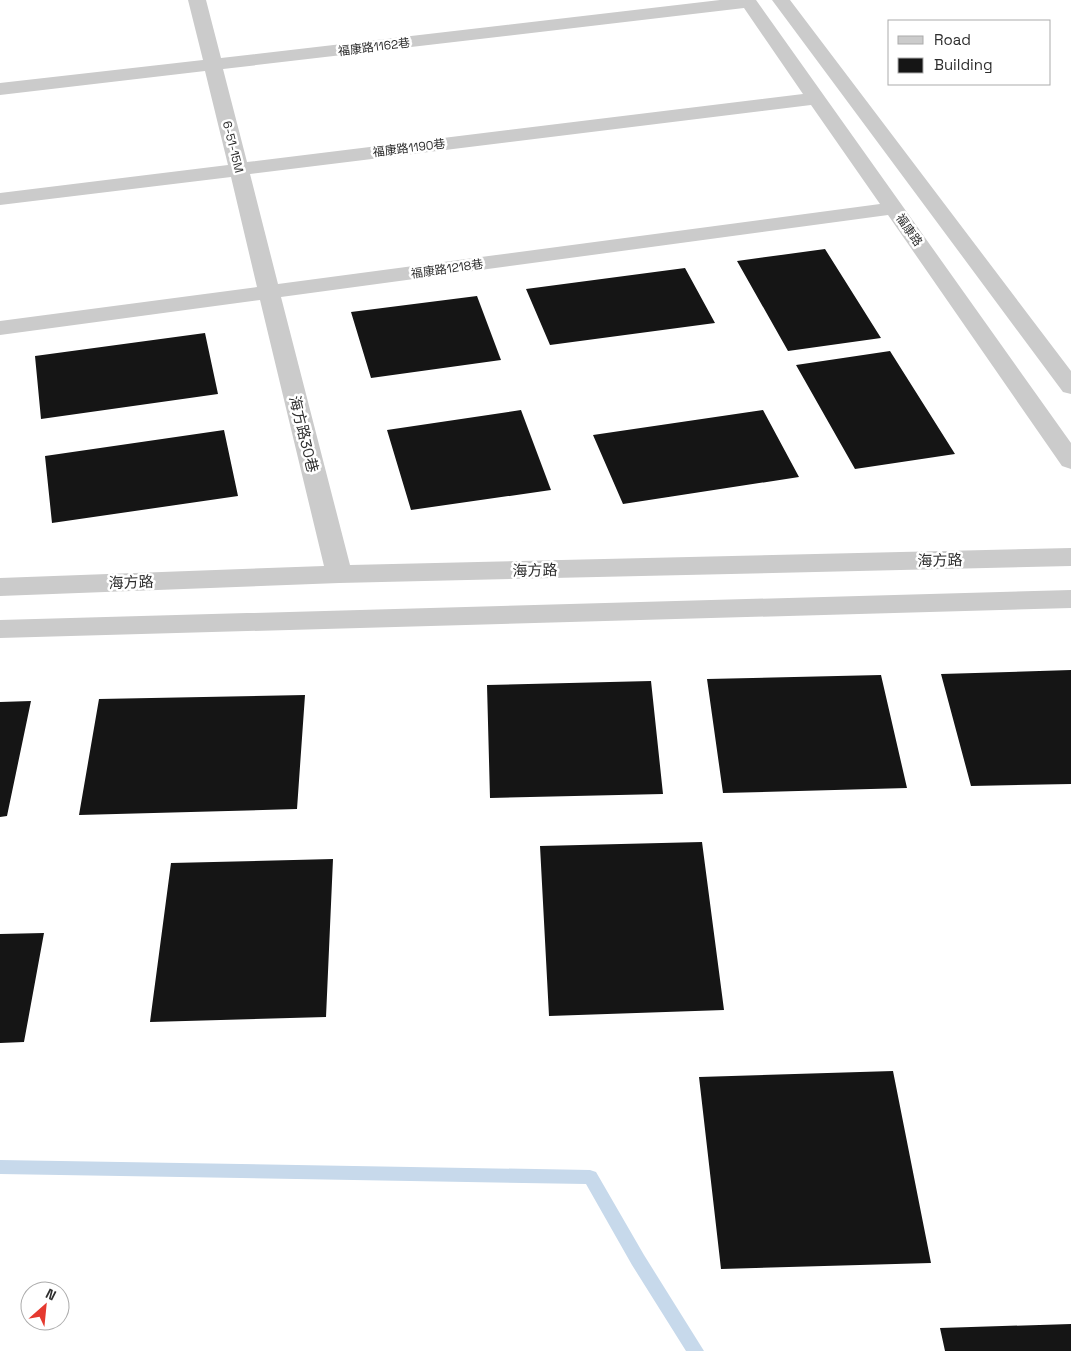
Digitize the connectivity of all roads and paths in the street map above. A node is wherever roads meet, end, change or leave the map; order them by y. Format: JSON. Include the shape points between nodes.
{"nodes":[{"id":1,"x":197,"y":0,"type":"edge"},
{"id":2,"x":781,"y":0,"type":"edge"},
{"id":3,"x":748,"y":1,"type":"edge"},
{"id":4,"x":213,"y":66,"type":"junction"},
{"id":5,"x":0,"y":89,"type":"edge"},
{"id":6,"x":818,"y":98,"type":"junction"},
{"id":7,"x":238,"y":169,"type":"junction"},
{"id":8,"x":0,"y":199,"type":"edge"},
{"id":9,"x":894,"y":208,"type":"junction"},
{"id":10,"x":269,"y":293,"type":"junction"},
{"id":11,"x":0,"y":328,"type":"edge"},
{"id":12,"x":1071,"y":387,"type":"edge"},
{"id":13,"x":1071,"y":461,"type":"edge"},
{"id":14,"x":1071,"y":556,"type":"edge"},
{"id":15,"x":339,"y":574,"type":"junction"},
{"id":16,"x":0,"y":588,"type":"edge"},
{"id":17,"x":1071,"y":599,"type":"edge"},
{"id":18,"x":0,"y":629,"type":"edge"}],
"edges":[{"from":1,"to":4,"type":"street","name":"6-51-15M"},
{"from":2,"to":12,"type":"street"},
{"from":3,"to":4,"type":"street","name":"福康路1162巷"},
{"from":3,"to":6,"type":"street","name":"福康路"},
{"from":4,"to":5,"type":"street","name":"福康路1162巷"},
{"from":4,"to":7,"type":"street","name":"6-51-15M"},
{"from":6,"to":7,"type":"street","name":"福康路1190巷"},
{"from":6,"to":9,"type":"street","name":"福康路"},
{"from":7,"to":8,"type":"street","name":"福康路1190巷"},
{"from":7,"to":10,"type":"street","name":"6-51-15M"},
{"from":9,"to":10,"type":"street","name":"福康路1218巷"},
{"from":9,"to":13,"type":"street","name":"福康路"},
{"from":10,"to":11,"type":"street","name":"福康路1218巷"},
{"from":10,"to":15,"type":"street","name":"海方路30巷"},
{"from":14,"to":15,"type":"street","name":"海方路"},
{"from":15,"to":16,"type":"street","name":"海方路"},
{"from":17,"to":18,"type":"street"}]}
